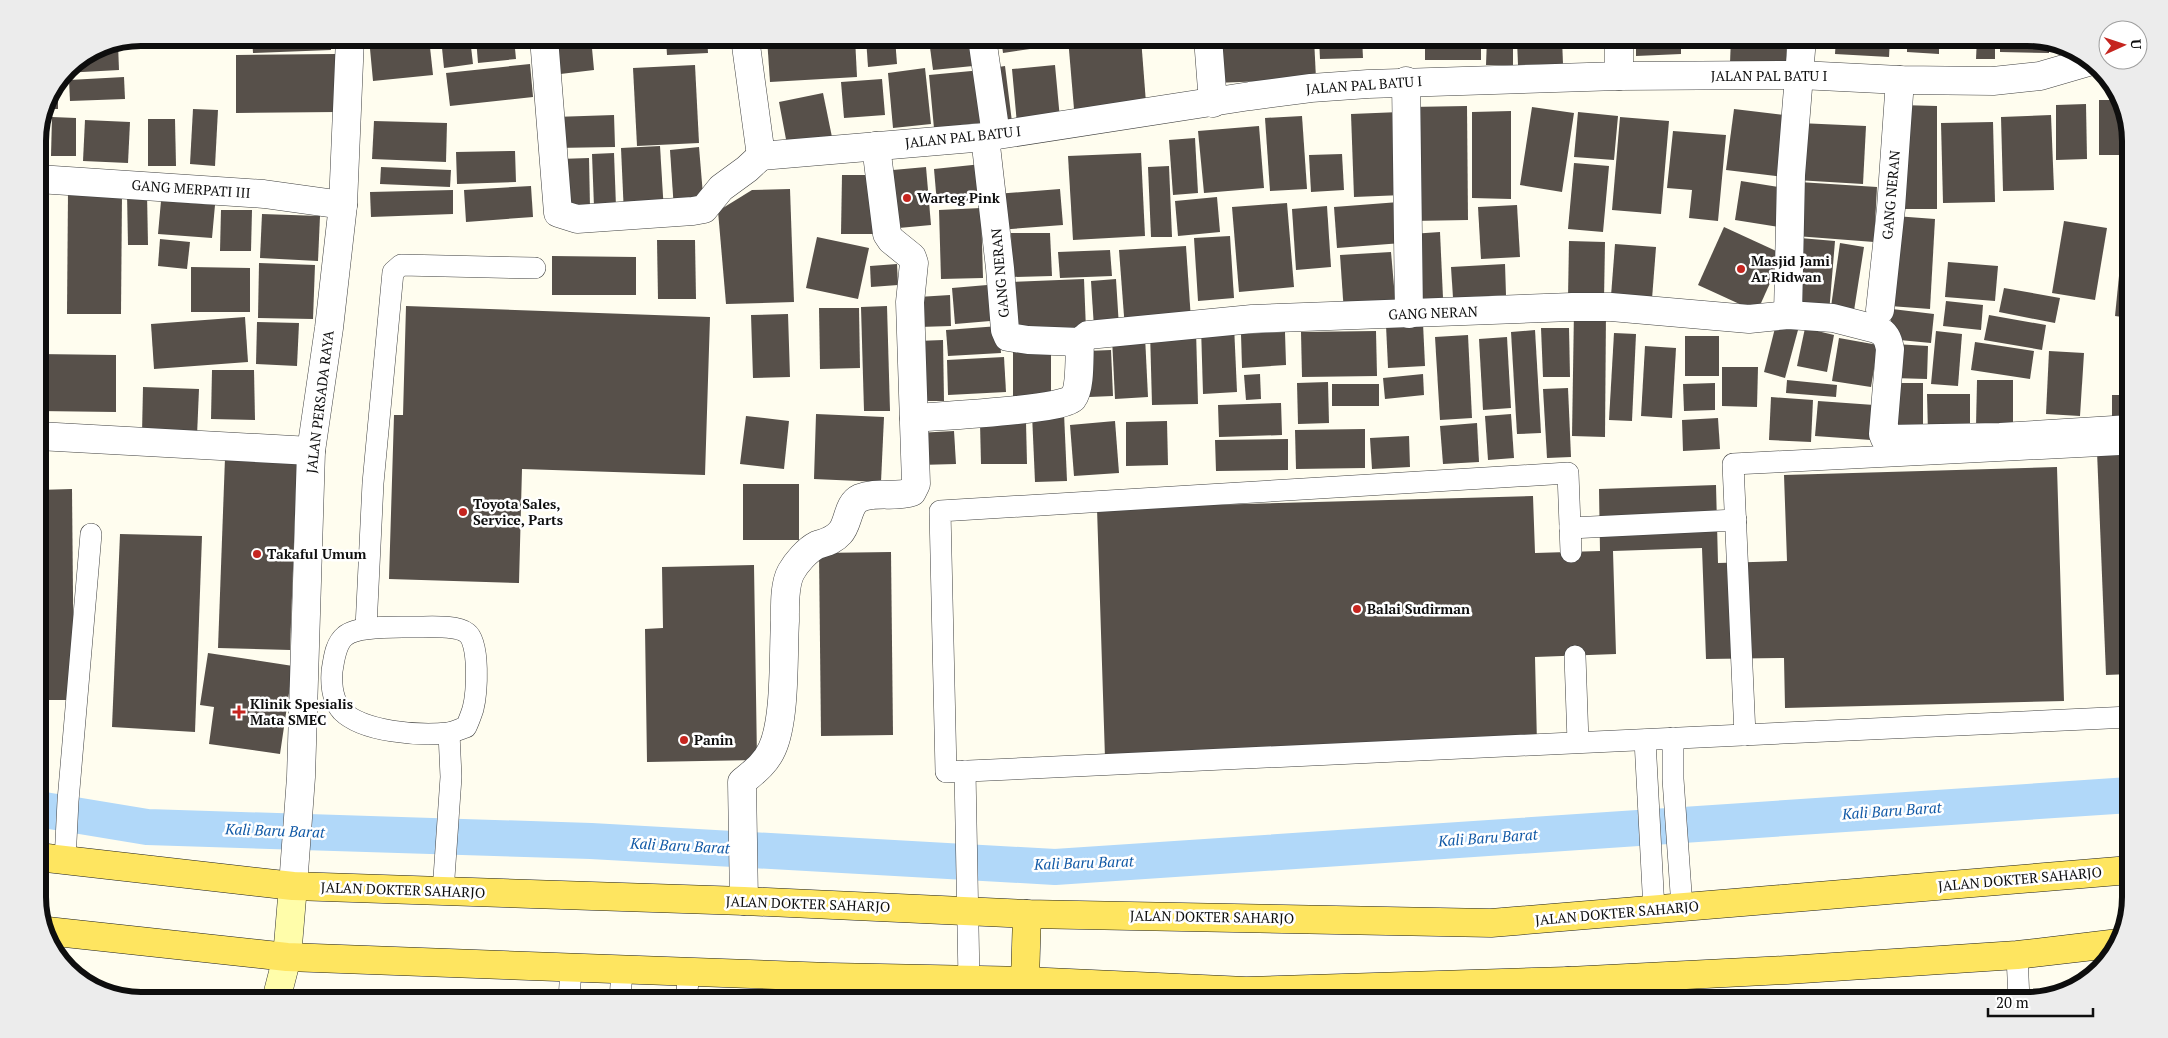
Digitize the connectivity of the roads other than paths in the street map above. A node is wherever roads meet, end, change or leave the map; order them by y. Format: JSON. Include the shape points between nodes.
{"nodes":[{"id":1,"x":350,"y":46,"type":"edge"},
{"id":2,"x":545,"y":46,"type":"edge"},
{"id":3,"x":747,"y":46,"type":"edge"},
{"id":4,"x":983,"y":46,"type":"edge"},
{"id":5,"x":1209,"y":46,"type":"edge"},
{"id":6,"x":1619,"y":46,"type":"edge"},
{"id":7,"x":1802,"y":46,"type":"edge"},
{"id":8,"x":2082,"y":64,"type":"edge"},
{"id":9,"x":1800,"y":75,"type":"junction"},
{"id":10,"x":1619,"y":76,"type":"junction"},
{"id":11,"x":1900,"y":80,"type":"junction"},
{"id":12,"x":1406,"y":82,"type":"junction"},
{"id":13,"x":1213,"y":103,"type":"junction"},
{"id":14,"x":990,"y":136,"type":"junction"},
{"id":15,"x":876,"y":146,"type":"junction"},
{"id":16,"x":761,"y":156,"type":"junction"},
{"id":17,"x":46,"y":180,"type":"edge"},
{"id":18,"x":343,"y":205,"type":"junction"},
{"id":19,"x":535,"y":268,"type":"dead end"},
{"id":20,"x":1880,"y":310,"type":"dead end"},
{"id":21,"x":1409,"y":314,"type":"junction"},
{"id":22,"x":1788,"y":316,"type":"junction"},
{"id":23,"x":1080,"y":342,"type":"junction"},
{"id":24,"x":914,"y":418,"type":"junction"},
{"id":25,"x":2122,"y":429,"type":"edge"},
{"id":26,"x":46,"y":436,"type":"edge"},
{"id":27,"x":2122,"y":444,"type":"edge"},
{"id":28,"x":311,"y":451,"type":"junction"},
{"id":29,"x":1736,"y":520,"type":"junction"},
{"id":30,"x":1570,"y":528,"type":"junction"},
{"id":31,"x":91,"y":534,"type":"dead end"},
{"id":32,"x":1571,"y":552,"type":"dead end"},
{"id":33,"x":366,"y":628,"type":"junction"},
{"id":34,"x":1575,"y":656,"type":"dead end"},
{"id":35,"x":2122,"y":717,"type":"edge"},
{"id":36,"x":449,"y":733,"type":"junction"},
{"id":37,"x":1745,"y":735,"type":"junction"},
{"id":38,"x":1673,"y":738,"type":"junction"},
{"id":39,"x":1645,"y":740,"type":"junction"},
{"id":40,"x":1578,"y":742,"type":"junction"},
{"id":41,"x":965,"y":771,"type":"junction"},
{"id":42,"x":46,"y":859,"type":"edge"},
{"id":43,"x":65,"y":860,"type":"junction"},
{"id":44,"x":2122,"y":871,"type":"edge"},
{"id":45,"x":293,"y":875,"type":"junction"},
{"id":46,"x":443,"y":892,"type":"junction"},
{"id":47,"x":744,"y":901,"type":"junction"},
{"id":48,"x":1682,"y":907,"type":"junction"},
{"id":49,"x":1654,"y":910,"type":"junction"},
{"id":50,"x":968,"y":911,"type":"junction"},
{"id":51,"x":1026,"y":914,"type":"junction"},
{"id":52,"x":53,"y":932,"type":"edge"},
{"id":53,"x":2109,"y":944,"type":"edge"},
{"id":54,"x":2017,"y":955,"type":"junction"},
{"id":55,"x":287,"y":957,"type":"junction"},
{"id":56,"x":572,"y":968,"type":"junction"},
{"id":57,"x":622,"y":970,"type":"junction"},
{"id":58,"x":689,"y":972,"type":"junction"},
{"id":59,"x":969,"y":980,"type":"junction"},
{"id":60,"x":1025,"y":981,"type":"junction"},
{"id":61,"x":829,"y":989,"type":"edge"},
{"id":62,"x":1568,"y":991,"type":"edge"},
{"id":63,"x":278,"y":992,"type":"edge"},
{"id":64,"x":570,"y":992,"type":"edge"},
{"id":65,"x":621,"y":992,"type":"edge"},
{"id":66,"x":687,"y":992,"type":"edge"},
{"id":67,"x":1065,"y":992,"type":"edge"},
{"id":68,"x":1112,"y":992,"type":"edge"},
{"id":69,"x":1463,"y":992,"type":"edge"},
{"id":70,"x":2019,"y":992,"type":"edge"}],
"edges":[{"from":1,"to":18,"type":"street","name":"JALAN PERSADA RAYA"},
{"from":2,"to":16,"type":"street","via":[[558,213],[577,219],[704,208],[721,188]]},
{"from":3,"to":16,"type":"street"},
{"from":4,"to":14,"type":"street"},
{"from":5,"to":13,"type":"street"},
{"from":6,"to":10,"type":"street"},
{"from":7,"to":9,"type":"street"},
{"from":8,"to":11,"type":"street","name":"JALAN PAL BATU I","via":[[2016,80]]},
{"from":9,"to":10,"type":"street","name":"JALAN PAL BATU I"},
{"from":9,"to":11,"type":"street","name":"JALAN PAL BATU I"},
{"from":9,"to":22,"type":"street","via":[[1791,175]]},
{"from":10,"to":12,"type":"street","name":"JALAN PAL BATU I"},
{"from":11,"to":20,"type":"street","name":"GANG NERAN"},
{"from":12,"to":13,"type":"street","name":"JALAN PAL BATU I","via":[[1310,88]]},
{"from":12,"to":21,"type":"street"},
{"from":13,"to":14,"type":"street","name":"JALAN PAL BATU I"},
{"from":14,"to":15,"type":"street","name":"JALAN PAL BATU I"},
{"from":14,"to":23,"type":"street","name":"GANG NERAN","via":[[1006,334],[1028,340]]},
{"from":15,"to":16,"type":"street","name":"JALAN PAL BATU I"},
{"from":15,"to":24,"type":"street","via":[[887,234],[907,251],[914,264],[910,302]]},
{"from":17,"to":18,"type":"street","name":"GANG MERPATI III","via":[[264,194]]},
{"from":18,"to":28,"type":"street","name":"JALAN PERSADA RAYA"},
{"from":19,"to":33,"type":"lane","via":[[401,265],[393,272],[373,483]]},
{"from":21,"to":22,"type":"street","name":"GANG NERAN","via":[[1610,307],[1749,319]]},
{"from":21,"to":23,"type":"street","name":"GANG NERAN","via":[[1252,319],[1088,335]]},
{"from":22,"to":25,"type":"street","name":"GANG NERAN","via":[[1832,318],[1883,332],[1890,349],[1882,434],[1885,439],[2000,437]]},
{"from":23,"to":24,"type":"street","via":[[1078,387],[1070,402]]},
{"from":24,"to":47,"type":"street","via":[[916,484],[912,492],[902,496],[878,494],[855,502],[841,533],[830,542],[815,546],[799,560],[790,574],[785,601],[782,693],[773,748],[761,766],[742,782]]},
{"from":26,"to":28,"type":"street"},
{"from":27,"to":29,"type":"lane","via":[[1733,464]]},
{"from":28,"to":45,"type":"street","name":"JALAN PERSADA RAYA","via":[[301,777]]},
{"from":29,"to":30,"type":"lane"},
{"from":29,"to":37,"type":"lane"},
{"from":30,"to":32,"type":"lane"},
{"from":30,"to":41,"type":"lane","via":[[1568,473],[940,511],[946,772]]},
{"from":31,"to":43,"type":"lane"},
{"from":33,"to":36,"type":"lane","via":[[345,636],[334,654],[332,692],[340,710],[370,727],[398,732]]},
{"from":33,"to":36,"type":"lane","via":[[452,628],[467,633],[475,645],[473,708],[466,727]]},
{"from":34,"to":40,"type":"lane"},
{"from":35,"to":37,"type":"lane"},
{"from":36,"to":46,"type":"lane","via":[[451,777]]},
{"from":37,"to":38,"type":"lane"},
{"from":38,"to":39,"type":"lane"},
{"from":38,"to":48,"type":"lane"},
{"from":39,"to":40,"type":"lane"},
{"from":39,"to":49,"type":"lane"},
{"from":40,"to":41,"type":"lane"},
{"from":41,"to":50,"type":"lane"},
{"from":42,"to":43,"type":"main road","name":"JALAN DOKTER SAHARJO"},
{"from":43,"to":45,"type":"main road","name":"JALAN DOKTER SAHARJO"},
{"from":44,"to":48,"type":"main road","name":"JALAN DOKTER SAHARJO"},
{"from":45,"to":46,"type":"main road","name":"JALAN DOKTER SAHARJO"},
{"from":45,"to":55,"type":"main road"},
{"from":46,"to":47,"type":"main road","name":"JALAN DOKTER SAHARJO"},
{"from":47,"to":50,"type":"main road","name":"JALAN DOKTER SAHARJO"},
{"from":48,"to":49,"type":"main road","name":"JALAN DOKTER SAHARJO"},
{"from":49,"to":51,"type":"main road","name":"JALAN DOKTER SAHARJO","via":[[1491,923]]},
{"from":50,"to":51,"type":"main road","name":"JALAN DOKTER SAHARJO"},
{"from":50,"to":59,"type":"lane"},
{"from":51,"to":60,"type":"main road"},
{"from":52,"to":55,"type":"main road"},
{"from":53,"to":54,"type":"main road"},
{"from":54,"to":62,"type":"main road","via":[[1787,970]]},
{"from":54,"to":70,"type":"lane"},
{"from":55,"to":56,"type":"main road"},
{"from":55,"to":63,"type":"main road"},
{"from":56,"to":57,"type":"main road"},
{"from":56,"to":64,"type":"lane"},
{"from":57,"to":58,"type":"main road"},
{"from":57,"to":65,"type":"lane"},
{"from":58,"to":61,"type":"main road"},
{"from":58,"to":66,"type":"lane"},
{"from":59,"to":60,"type":"main road"},
{"from":59,"to":61,"type":"main road"},
{"from":60,"to":67,"type":"main road"},
{"from":62,"to":69,"type":"main road"},
{"from":67,"to":68,"type":"main road"}]}
